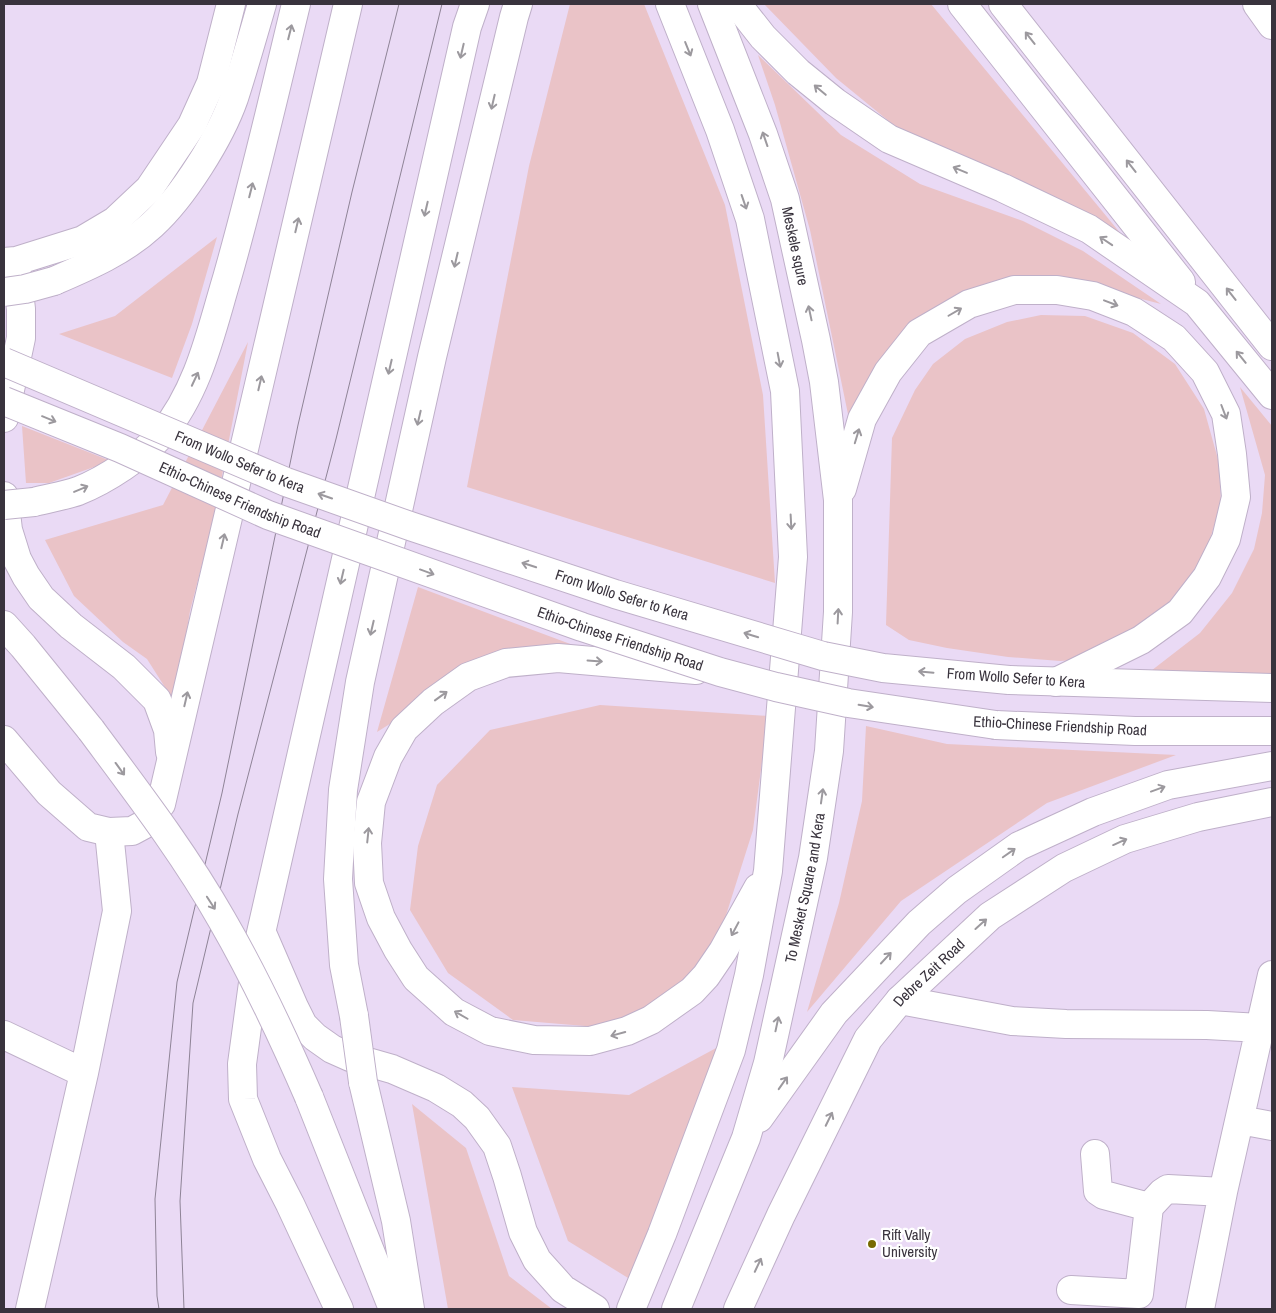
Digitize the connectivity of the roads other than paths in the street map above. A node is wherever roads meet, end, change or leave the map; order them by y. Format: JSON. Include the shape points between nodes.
{"nodes":[{"id":1,"x":231,"y":4,"type":"edge"},
{"id":2,"x":262,"y":4,"type":"edge"},
{"id":3,"x":296,"y":4,"type":"edge"},
{"id":4,"x":348,"y":4,"type":"edge"},
{"id":5,"x":475,"y":4,"type":"edge"},
{"id":6,"x":518,"y":4,"type":"edge"},
{"id":7,"x":670,"y":4,"type":"edge"},
{"id":8,"x":712,"y":4,"type":"edge"},
{"id":9,"x":736,"y":4,"type":"edge"},
{"id":10,"x":962,"y":4,"type":"edge"},
{"id":11,"x":1003,"y":4,"type":"edge"},
{"id":12,"x":1257,"y":4,"type":"edge"},
{"id":13,"x":1272,"y":26,"type":"edge"},
{"id":14,"x":10,"y":262,"type":"edge"},
{"id":15,"x":4,"y":292,"type":"edge"},
{"id":16,"x":1197,"y":303,"type":"junction"},
{"id":17,"x":1272,"y":346,"type":"edge"},
{"id":18,"x":4,"y":362,"type":"edge"},
{"id":19,"x":1272,"y":395,"type":"edge"},
{"id":20,"x":4,"y":401,"type":"edge"},
{"id":21,"x":4,"y":418,"type":"edge"},
{"id":22,"x":4,"y":496,"type":"edge"},
{"id":23,"x":838,"y":500,"type":"junction"},
{"id":24,"x":4,"y":505,"type":"edge"},
{"id":25,"x":4,"y":624,"type":"edge"},
{"id":26,"x":720,"y":672,"type":"junction"},
{"id":27,"x":1056,"y":682,"type":"junction"},
{"id":28,"x":1272,"y":688,"type":"edge"},
{"id":29,"x":1272,"y":731,"type":"edge"},
{"id":30,"x":4,"y":740,"type":"edge"},
{"id":31,"x":171,"y":766,"type":"junction"},
{"id":32,"x":1272,"y":766,"type":"edge"},
{"id":33,"x":1272,"y":802,"type":"edge"},
{"id":34,"x":108,"y":832,"type":"junction"},
{"id":35,"x":768,"y":871,"type":"junction"},
{"id":36,"x":262,"y":933,"type":"junction"},
{"id":37,"x":1271,"y":983,"type":"edge"},
{"id":38,"x":900,"y":1000,"type":"junction"},
{"id":39,"x":1260,"y":1028,"type":"junction"},
{"id":40,"x":4,"y":1035,"type":"edge"},
{"id":41,"x":84,"y":1073,"type":"junction"},
{"id":42,"x":1240,"y":1120,"type":"junction"},
{"id":43,"x":1272,"y":1126,"type":"edge"},
{"id":44,"x":746,"y":1138,"type":"junction"},
{"id":45,"x":1095,"y":1154,"type":"dead end"},
{"id":46,"x":1223,"y":1192,"type":"junction"},
{"id":47,"x":1148,"y":1207,"type":"junction"},
{"id":48,"x":1071,"y":1290,"type":"dead end"},
{"id":49,"x":30,"y":1309,"type":"edge"},
{"id":50,"x":339,"y":1309,"type":"edge"},
{"id":51,"x":393,"y":1309,"type":"edge"},
{"id":52,"x":410,"y":1309,"type":"edge"},
{"id":53,"x":595,"y":1309,"type":"edge"},
{"id":54,"x":631,"y":1309,"type":"edge"},
{"id":55,"x":676,"y":1309,"type":"edge"},
{"id":56,"x":738,"y":1309,"type":"edge"},
{"id":57,"x":1200,"y":1309,"type":"edge"}],
"edges":[{"from":1,"to":14,"type":"main road","via":[[210,83],[192,125],[149,189],[116,221],[83,240]]},
{"from":2,"to":15,"type":"main road","bridge":true,"via":[[233,100],[209,151],[177,199],[152,225],[104,259],[54,281]]},
{"from":24,"to":3,"type":"main road","one_way":true,"bridge":true,"via":[[34,502],[78,491],[122,468],[161,434],[195,380],[244,218]]},
{"from":31,"to":4,"type":"main road","one_way":true},
{"from":5,"to":36,"type":"main road","one_way":true,"via":[[467,27]]},
{"from":6,"to":52,"type":"main road","one_way":true,"bridge":true,"via":[[432,357],[358,692],[343,790],[338,879],[344,965],[363,1082],[396,1221]]},
{"from":7,"to":35,"type":"main road","one_way":true,"via":[[720,130],[750,219],[784,391],[793,557]]},
{"from":23,"to":8,"type":"main road","name":"Meskele squre","one_way":true,"via":[[824,382],[785,199]]},
{"from":16,"to":9,"type":"main road","one_way":true,"via":[[1089,229],[889,139],[798,72]]},
{"from":10,"to":16,"type":"main road"},
{"from":17,"to":11,"type":"main road","one_way":true},
{"from":12,"to":13,"type":"main road"},
{"from":14,"to":21,"type":"main road","via":[[21,309],[21,338]]},
{"from":19,"to":16,"type":"main road","one_way":true},
{"from":27,"to":18,"type":"main road","name":"From Wollo Sefer to Kera","one_way":true,"bridge":true,"via":[[883,668],[824,656],[615,594],[286,482]]},
{"from":20,"to":26,"type":"main road","name":"Ethio-Chinese Friendship Road","one_way":true,"bridge":true,"via":[[268,514],[582,627]]},
{"from":22,"to":31,"type":"main road","via":[[8,530],[17,559],[41,598],[157,700],[168,730]]},
{"from":23,"to":27,"type":"main road","one_way":true,"via":[[862,419],[888,372],[920,333],[969,304],[1014,290],[1057,290],[1093,296],[1134,312],[1174,338],[1205,372],[1226,414],[1236,497],[1226,539],[1207,578],[1180,612],[1141,640]]},
{"from":44,"to":23,"type":"main road","name":"To Mesket Square and Kera","one_way":true,"via":[[768,1063],[811,867],[826,770],[838,612]]},
{"from":25,"to":51,"type":"main road","one_way":true,"bridge":true,"via":[[91,730],[162,826],[222,920],[275,1021],[309,1098]]},
{"from":26,"to":29,"type":"main road","name":"Ethio-Chinese Friendship Road","one_way":true,"bridge":true,"via":[[848,703],[996,725],[1135,731]]},
{"from":35,"to":26,"type":"main road","one_way":true,"bridge":true,"via":[[723,951],[692,991],[650,1020],[627,1031],[590,1041],[534,1040],[490,1031],[454,1012],[416,978],[381,918],[369,883],[367,843],[371,802],[388,757],[404,729],[433,702],[468,677],[506,663],[558,658]]},
{"from":27,"to":28,"type":"main road","name":"From Wollo Sefer to Kera"},
{"from":30,"to":34,"type":"main road","via":[[49,793],[88,826]]},
{"from":31,"to":34,"type":"main road","via":[[161,804],[145,824],[132,831]]},
{"from":44,"to":32,"type":"main road","one_way":true,"via":[[840,1006],[919,923],[957,890],[1019,846],[1093,812],[1168,785]]},
{"from":38,"to":33,"type":"main road","name":"Debre Zeit Road","one_way":true,"via":[[990,916],[1064,868],[1125,839],[1198,817]]},
{"from":34,"to":41,"type":"main road","via":[[117,911]]},
{"from":35,"to":54,"type":"main road","via":[[731,1050]]},
{"from":36,"to":50,"type":"main road","via":[[242,1064],[242,1099]]},
{"from":36,"to":53,"type":"main road","via":[[294,1008],[303,1025],[315,1037],[350,1057],[392,1069],[436,1088],[477,1118],[497,1146],[523,1232],[537,1260],[563,1289]]},
{"from":37,"to":39,"type":"main road"},
{"from":38,"to":39,"type":"main road","via":[[1012,1020]]},
{"from":56,"to":38,"type":"main road","name":"Debre Zeit Road","one_way":true,"via":[[868,1039]]},
{"from":39,"to":42,"type":"main road"},
{"from":40,"to":41,"type":"main road"},
{"from":41,"to":49,"type":"main road"},
{"from":42,"to":43,"type":"main road"},
{"from":42,"to":46,"type":"main road"},
{"from":44,"to":55,"type":"main road","name":"To Mesket Square and Kera"},
{"from":45,"to":47,"type":"main road","via":[[1098,1191]]},
{"from":46,"to":47,"type":"main road","via":[[1168,1189]]},
{"from":46,"to":57,"type":"main road"},
{"from":47,"to":48,"type":"main road","via":[[1139,1294]]}]}
